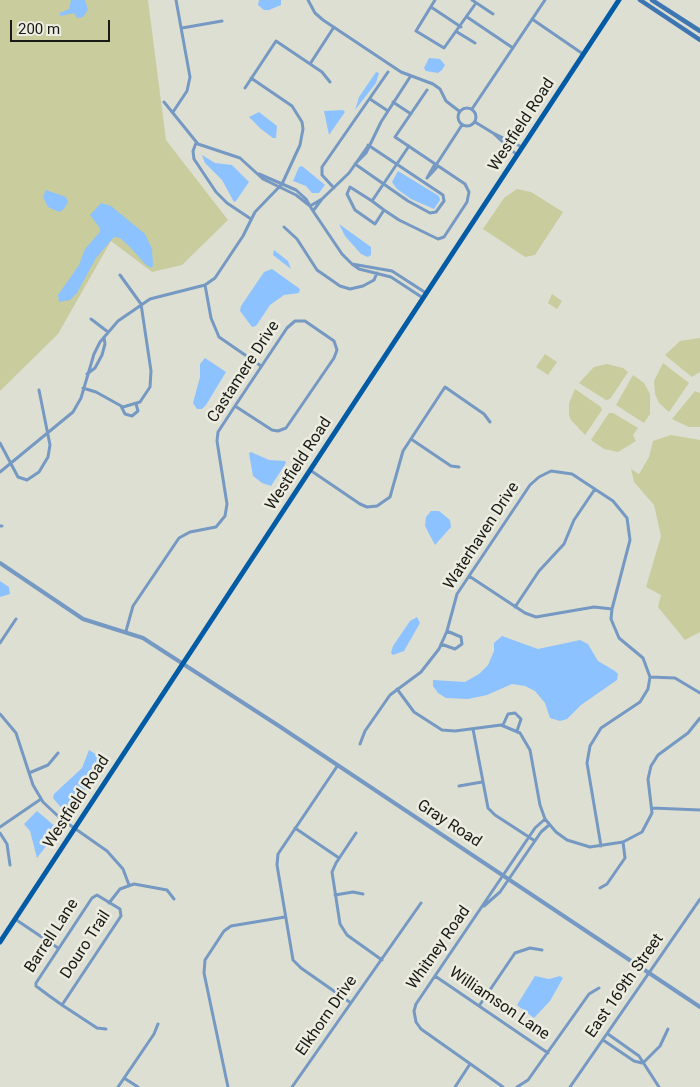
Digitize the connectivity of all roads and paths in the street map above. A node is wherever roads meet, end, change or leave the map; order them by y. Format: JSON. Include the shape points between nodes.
{"nodes":[{"id":1,"x":176,"y":0,"type":"edge"},
{"id":2,"x":308,"y":0,"type":"edge"},
{"id":3,"x":435,"y":0,"type":"edge"},
{"id":4,"x":472,"y":0,"type":"edge"},
{"id":5,"x":545,"y":0,"type":"edge"},
{"id":6,"x":619,"y":0,"type":"edge"},
{"id":7,"x":640,"y":0,"type":"edge"},
{"id":8,"x":652,"y":0,"type":"edge"},
{"id":9,"x":476,"y":3,"type":"junction"},
{"id":10,"x":431,"y":7,"type":"junction"},
{"id":11,"x":493,"y":14,"type":"dead end"},
{"id":12,"x":467,"y":17,"type":"junction"},
{"id":13,"x":532,"y":19,"type":"junction"},
{"id":14,"x":222,"y":21,"type":"dead end"},
{"id":15,"x":334,"y":27,"type":"junction"},
{"id":16,"x":461,"y":27,"type":"junction"},
{"id":17,"x":182,"y":28,"type":"junction"},
{"id":18,"x":457,"y":32,"type":"junction"},
{"id":19,"x":700,"y":32,"type":"edge"},
{"id":20,"x":700,"y":40,"type":"edge"},
{"id":21,"x":474,"y":43,"type":"dead end"},
{"id":22,"x":513,"y":48,"type":"junction"},
{"id":23,"x":584,"y":55,"type":"junction"},
{"id":24,"x":310,"y":64,"type":"junction"},
{"id":25,"x":388,"y":72,"type":"dead end"},
{"id":26,"x":410,"y":77,"type":"junction"},
{"id":27,"x":252,"y":78,"type":"junction"},
{"id":28,"x":330,"y":82,"type":"dead end"},
{"id":29,"x":245,"y":88,"type":"dead end"},
{"id":30,"x":428,"y":90,"type":"dead end"},
{"id":31,"x":370,"y":99,"type":"junction"},
{"id":32,"x":164,"y":102,"type":"dead end"},
{"id":33,"x":393,"y":102,"type":"junction"},
{"id":34,"x":472,"y":109,"type":"junction"},
{"id":35,"x":388,"y":111,"type":"junction"},
{"id":36,"x":459,"y":111,"type":"junction"},
{"id":37,"x":173,"y":112,"type":"junction"},
{"id":38,"x":411,"y":114,"type":"junction"},
{"id":39,"x":475,"y":122,"type":"junction"},
{"id":40,"x":462,"y":125,"type":"junction"},
{"id":41,"x":493,"y":133,"type":"junction"},
{"id":42,"x":196,"y":143,"type":"junction"},
{"id":43,"x":368,"y":145,"type":"junction"},
{"id":44,"x":409,"y":146,"type":"junction"},
{"id":45,"x":522,"y":147,"type":"junction"},
{"id":46,"x":517,"y":155,"type":"junction"},
{"id":47,"x":355,"y":164,"type":"junction"},
{"id":48,"x":396,"y":164,"type":"junction"},
{"id":49,"x":436,"y":165,"type":"junction"},
{"id":50,"x":384,"y":183,"type":"junction"},
{"id":51,"x":424,"y":183,"type":"junction"},
{"id":52,"x":281,"y":186,"type":"junction"},
{"id":53,"x":334,"y":188,"type":"junction"},
{"id":54,"x":322,"y":198,"type":"junction"},
{"id":55,"x":372,"y":201,"type":"junction"},
{"id":56,"x":310,"y":206,"type":"junction"},
{"id":57,"x":384,"y":210,"type":"junction"},
{"id":58,"x":313,"y":211,"type":"junction"},
{"id":59,"x":251,"y":219,"type":"junction"},
{"id":60,"x":284,"y":227,"type":"dead end"},
{"id":61,"x":352,"y":264,"type":"junction"},
{"id":62,"x":378,"y":268,"type":"junction"},
{"id":63,"x":377,"y":273,"type":"junction"},
{"id":64,"x":120,"y":275,"type":"dead end"},
{"id":65,"x":205,"y":285,"type":"junction"},
{"id":66,"x":425,"y":296,"type":"junction"},
{"id":67,"x":141,"y":304,"type":"junction"},
{"id":68,"x":91,"y":319,"type":"dead end"},
{"id":69,"x":108,"y":332,"type":"junction"},
{"id":70,"x":104,"y":336,"type":"junction"},
{"id":71,"x":261,"y":366,"type":"junction"},
{"id":72,"x":86,"y":375,"type":"junction"},
{"id":73,"x":83,"y":388,"type":"junction"},
{"id":74,"x":39,"y":390,"type":"dead end"},
{"id":75,"x":136,"y":404,"type":"junction"},
{"id":76,"x":121,"y":406,"type":"junction"},
{"id":77,"x":235,"y":406,"type":"junction"},
{"id":78,"x":490,"y":422,"type":"dead end"},
{"id":79,"x":48,"y":433,"type":"junction"},
{"id":80,"x":411,"y":439,"type":"junction"},
{"id":81,"x":0,"y":443,"type":"edge"},
{"id":82,"x":10,"y":464,"type":"junction"},
{"id":83,"x":459,"y":467,"type":"dead end"},
{"id":84,"x":309,"y":470,"type":"junction"},
{"id":85,"x":0,"y":472,"type":"edge"},
{"id":86,"x":595,"y":489,"type":"junction"},
{"id":87,"x":0,"y":563,"type":"edge"},
{"id":88,"x":469,"y":576,"type":"junction"},
{"id":89,"x":515,"y":607,"type":"junction"},
{"id":90,"x":612,"y":609,"type":"junction"},
{"id":91,"x":16,"y":619,"type":"dead end"},
{"id":92,"x":126,"y":631,"type":"junction"},
{"id":93,"x":447,"y":631,"type":"junction"},
{"id":94,"x":0,"y":642,"type":"edge"},
{"id":95,"x":441,"y":644,"type":"junction"},
{"id":96,"x":182,"y":665,"type":"junction"},
{"id":97,"x":650,"y":677,"type":"junction"},
{"id":98,"x":398,"y":689,"type":"junction"},
{"id":99,"x":700,"y":693,"type":"edge"},
{"id":100,"x":0,"y":714,"type":"edge"},
{"id":101,"x":700,"y":718,"type":"edge"},
{"id":102,"x":503,"y":725,"type":"junction"},
{"id":103,"x":473,"y":729,"type":"junction"},
{"id":104,"x":517,"y":731,"type":"junction"},
{"id":105,"x":360,"y":744,"type":"dead end"},
{"id":106,"x":58,"y":753,"type":"dead end"},
{"id":107,"x":338,"y":765,"type":"junction"},
{"id":108,"x":29,"y":773,"type":"junction"},
{"id":109,"x":482,"y":782,"type":"junction"},
{"id":110,"x":460,"y":786,"type":"dead end"},
{"id":111,"x":41,"y":799,"type":"junction"},
{"id":112,"x":652,"y":808,"type":"junction"},
{"id":113,"x":700,"y":810,"type":"edge"},
{"id":114,"x":546,"y":819,"type":"junction"},
{"id":115,"x":549,"y":825,"type":"junction"},
{"id":116,"x":0,"y":827,"type":"edge"},
{"id":117,"x":75,"y":828,"type":"junction"},
{"id":118,"x":295,"y":828,"type":"junction"},
{"id":119,"x":0,"y":833,"type":"edge"},
{"id":120,"x":356,"y":833,"type":"dead end"},
{"id":121,"x":529,"y":837,"type":"junction"},
{"id":122,"x":535,"y":841,"type":"junction"},
{"id":123,"x":623,"y":842,"type":"junction"},
{"id":124,"x":601,"y":846,"type":"junction"},
{"id":125,"x":339,"y":858,"type":"junction"},
{"id":126,"x":10,"y":864,"type":"dead end"},
{"id":127,"x":504,"y":875,"type":"junction"},
{"id":128,"x":509,"y":879,"type":"junction"},
{"id":129,"x":130,"y":884,"type":"junction"},
{"id":130,"x":600,"y":888,"type":"dead end"},
{"id":131,"x":363,"y":894,"type":"dead end"},
{"id":132,"x":335,"y":895,"type":"junction"},
{"id":133,"x":700,"y":898,"type":"edge"},
{"id":134,"x":174,"y":900,"type":"dead end"},
{"id":135,"x":110,"y":903,"type":"junction"},
{"id":136,"x":421,"y":903,"type":"dead end"},
{"id":137,"x":482,"y":908,"type":"junction"},
{"id":138,"x":284,"y":917,"type":"junction"},
{"id":139,"x":15,"y":919,"type":"junction"},
{"id":140,"x":0,"y":942,"type":"edge"},
{"id":141,"x":58,"y":948,"type":"junction"},
{"id":142,"x":542,"y":950,"type":"dead end"},
{"id":143,"x":382,"y":960,"type":"junction"},
{"id":144,"x":650,"y":973,"type":"junction"},
{"id":145,"x":435,"y":976,"type":"junction"},
{"id":146,"x":599,"y":988,"type":"dead end"},
{"id":147,"x":351,"y":1003,"type":"junction"},
{"id":148,"x":62,"y":1005,"type":"junction"},
{"id":149,"x":479,"y":1006,"type":"junction"},
{"id":150,"x":700,"y":1007,"type":"edge"},
{"id":151,"x":158,"y":1024,"type":"dead end"},
{"id":152,"x":106,"y":1029,"type":"dead end"},
{"id":153,"x":668,"y":1029,"type":"dead end"},
{"id":154,"x":608,"y":1034,"type":"junction"},
{"id":155,"x":603,"y":1040,"type":"junction"},
{"id":156,"x":548,"y":1053,"type":"junction"},
{"id":157,"x":642,"y":1063,"type":"junction"},
{"id":158,"x":470,"y":1064,"type":"junction"},
{"id":159,"x":124,"y":1078,"type":"junction"},
{"id":160,"x":118,"y":1087,"type":"edge"},
{"id":161,"x":138,"y":1087,"type":"edge"},
{"id":162,"x":228,"y":1087,"type":"edge"},
{"id":163,"x":292,"y":1087,"type":"edge"},
{"id":164,"x":454,"y":1087,"type":"edge"},
{"id":165,"x":503,"y":1087,"type":"edge"},
{"id":166,"x":517,"y":1087,"type":"edge"},
{"id":167,"x":570,"y":1087,"type":"edge"},
{"id":168,"x":659,"y":1087,"type":"edge"}],
"edges":[{"from":1,"to":17,"type":"street"},
{"from":2,"to":15,"type":"street","via":[[319,16]]},
{"from":3,"to":10,"type":"street"},
{"from":4,"to":9,"type":"street"},
{"from":5,"to":13,"type":"street"},
{"from":6,"to":23,"type":"main road","name":"Westfield Road"},
{"from":7,"to":20,"type":"main road"},
{"from":8,"to":19,"type":"main road"},
{"from":9,"to":11,"type":"street"},
{"from":9,"to":12,"type":"street"},
{"from":10,"to":16,"type":"street"},
{"from":10,"to":18,"type":"street","via":[[416,30],[444,48]]},
{"from":12,"to":16,"type":"street"},
{"from":12,"to":22,"type":"street"},
{"from":13,"to":22,"type":"street"},
{"from":13,"to":23,"type":"street"},
{"from":14,"to":17,"type":"street"},
{"from":15,"to":24,"type":"street"},
{"from":15,"to":26,"type":"street"},
{"from":16,"to":18,"type":"street"},
{"from":17,"to":37,"type":"street","via":[[190,81]]},
{"from":18,"to":21,"type":"street"},
{"from":22,"to":34,"type":"street"},
{"from":23,"to":45,"type":"main road","name":"Westfield Road"},
{"from":24,"to":27,"type":"street","via":[[276,42]]},
{"from":24,"to":28,"type":"street","via":[[326,75]]},
{"from":25,"to":31,"type":"street"},
{"from":26,"to":33,"type":"street"},
{"from":26,"to":36,"type":"street","via":[[438,87],[446,101]]},
{"from":27,"to":29,"type":"street"},
{"from":27,"to":52,"type":"street","via":[[292,106],[302,122],[300,145]]},
{"from":30,"to":38,"type":"street"},
{"from":31,"to":35,"type":"street"},
{"from":31,"to":53,"type":"street","via":[[322,167],[322,175]]},
{"from":32,"to":37,"type":"street"},
{"from":33,"to":35,"type":"street"},
{"from":33,"to":38,"type":"street"},
{"from":34,"to":36,"type":"street"},
{"from":34,"to":39,"type":"street"},
{"from":35,"to":43,"type":"street"},
{"from":36,"to":40,"type":"street","via":[[458,119]]},
{"from":37,"to":42,"type":"street"},
{"from":38,"to":44,"type":"street","via":[[395,137]]},
{"from":39,"to":40,"type":"street","via":[[469,126]]},
{"from":39,"to":41,"type":"street"},
{"from":40,"to":49,"type":"street"},
{"from":41,"to":45,"type":"street"},
{"from":41,"to":46,"type":"street"},
{"from":42,"to":52,"type":"street","via":[[240,158],[263,179]]},
{"from":42,"to":59,"type":"street","via":[[192,151],[194,159],[216,192]]},
{"from":43,"to":47,"type":"street","via":[[364,156]]},
{"from":43,"to":48,"type":"street"},
{"from":44,"to":48,"type":"street"},
{"from":44,"to":49,"type":"street"},
{"from":45,"to":46,"type":"main road","name":"Westfield Road"},
{"from":46,"to":66,"type":"main road","name":"Westfield Road"},
{"from":47,"to":50,"type":"street"},
{"from":47,"to":53,"type":"street"},
{"from":48,"to":50,"type":"street"},
{"from":48,"to":51,"type":"street"},
{"from":49,"to":51,"type":"street"},
{"from":49,"to":57,"type":"street","via":[[462,182],[469,192],[466,204],[441,239],[409,226]]},
{"from":50,"to":51,"type":"street","via":[[413,204],[435,213],[444,198]]},
{"from":50,"to":55,"type":"street"},
{"from":52,"to":56,"type":"street"},
{"from":52,"to":59,"type":"street"},
{"from":53,"to":54,"type":"street"},
{"from":54,"to":56,"type":"street"},
{"from":54,"to":58,"type":"street"},
{"from":55,"to":57,"type":"street"},
{"from":55,"to":57,"type":"street","via":[[350,187],[348,196],[355,210],[375,224]]},
{"from":56,"to":58,"type":"street"},
{"from":58,"to":61,"type":"street"},
{"from":59,"to":65,"type":"street","via":[[224,268]]},
{"from":60,"to":63,"type":"street","via":[[297,239],[317,270],[340,286],[354,289],[363,286],[374,280]]},
{"from":61,"to":62,"type":"street"},
{"from":61,"to":63,"type":"street"},
{"from":62,"to":63,"type":"street"},
{"from":62,"to":66,"type":"street","via":[[392,271]]},
{"from":63,"to":66,"type":"street"},
{"from":64,"to":67,"type":"street"},
{"from":65,"to":67,"type":"street","via":[[165,294]]},
{"from":65,"to":71,"type":"street","via":[[211,318],[219,337]]},
{"from":66,"to":84,"type":"main road","name":"Westfield Road"},
{"from":67,"to":69,"type":"street"},
{"from":67,"to":75,"type":"street","via":[[152,378],[145,395]]},
{"from":68,"to":69,"type":"street"},
{"from":69,"to":70,"type":"street"},
{"from":70,"to":72,"type":"street"},
{"from":70,"to":72,"type":"street","via":[[102,355],[95,368]]},
{"from":71,"to":77,"type":"street","name":"Castamere Drive"},
{"from":71,"to":77,"type":"street","name":"Castamere Drive","via":[[295,321],[305,321],[331,338],[337,347],[334,358],[290,425],[282,431],[267,428]]},
{"from":72,"to":73,"type":"street"},
{"from":73,"to":76,"type":"street"},
{"from":73,"to":79,"type":"street","via":[[73,412]]},
{"from":74,"to":79,"type":"street"},
{"from":75,"to":76,"type":"street"},
{"from":75,"to":76,"type":"street","via":[[138,411],[132,416],[125,414]]},
{"from":77,"to":92,"type":"street","name":"Castamere Drive","via":[[217,437],[227,504],[225,516],[216,527],[190,532],[179,538],[133,606]]},
{"from":78,"to":80,"type":"street","via":[[484,414],[445,387]]},
{"from":79,"to":82,"type":"street"},
{"from":79,"to":82,"type":"street","via":[[49,453],[35,476],[27,480],[21,478]]},
{"from":80,"to":83,"type":"street","via":[[449,465]]},
{"from":80,"to":84,"type":"street","via":[[401,454],[390,497],[377,506],[360,504]]},
{"from":81,"to":82,"type":"street"},
{"from":82,"to":85,"type":"street"},
{"from":84,"to":96,"type":"main road","name":"Westfield Road"},
{"from":86,"to":88,"type":"street","name":"Waterhaven Drive","via":[[572,474],[551,471],[539,476]]},
{"from":86,"to":89,"type":"street","via":[[574,520],[564,544],[539,571]]},
{"from":86,"to":90,"type":"street","via":[[621,508],[631,532]]},
{"from":87,"to":92,"type":"street","name":"Gray Road","via":[[83,619]]},
{"from":88,"to":89,"type":"street"},
{"from":88,"to":93,"type":"street","name":"Waterhaven Drive","via":[[455,598]]},
{"from":89,"to":90,"type":"street","via":[[541,618],[594,607]]},
{"from":90,"to":97,"type":"street","via":[[611,619],[616,633],[644,658]]},
{"from":91,"to":94,"type":"street"},
{"from":92,"to":96,"type":"street","name":"Gray Road","via":[[143,638]]},
{"from":93,"to":95,"type":"street","name":"Waterhaven Drive"},
{"from":93,"to":95,"type":"street","via":[[461,637],[462,644],[455,649]]},
{"from":95,"to":98,"type":"street","name":"Waterhaven Drive","via":[[424,668]]},
{"from":96,"to":107,"type":"street","name":"Gray Road"},
{"from":96,"to":117,"type":"main road","name":"Westfield Road"},
{"from":97,"to":99,"type":"street","via":[[675,678]]},
{"from":97,"to":124,"type":"street","via":[[648,689],[640,702],[601,728],[590,746],[587,762]]},
{"from":98,"to":103,"type":"street","via":[[414,712],[438,728],[450,732]]},
{"from":98,"to":105,"type":"street","name":"Waterhaven Drive","via":[[387,699],[363,734]]},
{"from":100,"to":108,"type":"street","via":[[16,733]]},
{"from":101,"to":112,"type":"street","via":[[652,764],[648,779]]},
{"from":102,"to":103,"type":"street"},
{"from":102,"to":104,"type":"street"},
{"from":102,"to":104,"type":"street","via":[[508,714],[515,713],[521,719]]},
{"from":103,"to":109,"type":"street"},
{"from":104,"to":114,"type":"street","via":[[530,750],[540,805]]},
{"from":106,"to":108,"type":"street","via":[[48,765]]},
{"from":107,"to":118,"type":"street"},
{"from":107,"to":127,"type":"street","name":"Gray Road"},
{"from":108,"to":111,"type":"street"},
{"from":109,"to":110,"type":"street"},
{"from":109,"to":121,"type":"street","via":[[490,811]]},
{"from":111,"to":116,"type":"street"},
{"from":111,"to":117,"type":"street","via":[[53,813]]},
{"from":112,"to":113,"type":"street"},
{"from":112,"to":123,"type":"street","via":[[645,829]]},
{"from":114,"to":115,"type":"street"},
{"from":114,"to":121,"type":"street","name":"Whitney Road"},
{"from":115,"to":122,"type":"street","name":"Whitney Road"},
{"from":115,"to":124,"type":"street","via":[[574,843]]},
{"from":117,"to":129,"type":"street","via":[[107,852],[123,869]]},
{"from":117,"to":139,"type":"main road","name":"Westfield Road"},
{"from":118,"to":125,"type":"street"},
{"from":118,"to":138,"type":"street","via":[[276,859]]},
{"from":119,"to":126,"type":"street","via":[[8,848]]},
{"from":120,"to":125,"type":"street"},
{"from":121,"to":122,"type":"street"},
{"from":121,"to":127,"type":"street","name":"Whitney Road"},
{"from":122,"to":128,"type":"street","name":"Whitney Road"},
{"from":123,"to":124,"type":"street"},
{"from":123,"to":130,"type":"street","via":[[625,858],[607,884]]},
{"from":125,"to":132,"type":"street","via":[[332,872]]},
{"from":127,"to":128,"type":"street","name":"Gray Road"},
{"from":127,"to":137,"type":"street","name":"Whitney Road"},
{"from":128,"to":137,"type":"street","name":"Whitney Road"},
{"from":128,"to":144,"type":"street","name":"Gray Road"},
{"from":129,"to":134,"type":"street","via":[[159,887],[167,890]]},
{"from":129,"to":135,"type":"street","via":[[115,894]]},
{"from":131,"to":132,"type":"street"},
{"from":132,"to":143,"type":"street","via":[[343,931]]},
{"from":133,"to":144,"type":"street","name":"East 169th Street"},
{"from":135,"to":141,"type":"street","name":"Barrell Lane","via":[[93,896]]},
{"from":135,"to":148,"type":"street","name":"Douro Trail","via":[[120,910],[121,916]]},
{"from":136,"to":143,"type":"street","name":"Elkhorn Drive"},
{"from":137,"to":145,"type":"street","name":"Whitney Road"},
{"from":138,"to":147,"type":"street","via":[[296,964]]},
{"from":138,"to":162,"type":"street","via":[[231,926],[224,931],[203,965]]},
{"from":139,"to":140,"type":"main road","name":"Westfield Road"},
{"from":139,"to":141,"type":"street"},
{"from":141,"to":148,"type":"street","name":"Barrell Lane","via":[[36,986]]},
{"from":142,"to":149,"type":"street","via":[[530,948],[515,953]]},
{"from":143,"to":147,"type":"street","name":"Elkhorn Drive"},
{"from":144,"to":150,"type":"street","name":"Gray Road"},
{"from":144,"to":154,"type":"street","name":"East 169th Street"},
{"from":145,"to":149,"type":"street","name":"Williamson Lane"},
{"from":145,"to":158,"type":"street","name":"Whitney Road","via":[[416,1004],[416,1022],[421,1030]]},
{"from":146,"to":156,"type":"street","via":[[590,994]]},
{"from":147,"to":163,"type":"street","name":"Elkhorn Drive"},
{"from":148,"to":152,"type":"street","name":"Barrell Lane","via":[[97,1028]]},
{"from":149,"to":156,"type":"street","name":"Williamson Lane"},
{"from":151,"to":159,"type":"street"},
{"from":153,"to":157,"type":"street","via":[[660,1046]]},
{"from":154,"to":155,"type":"street","name":"East 169th Street"},
{"from":154,"to":157,"type":"street","via":[[639,1056]]},
{"from":155,"to":157,"type":"street","via":[[634,1062]]},
{"from":155,"to":167,"type":"street","name":"East 169th Street"},
{"from":156,"to":166,"type":"street","via":[[528,1080]]},
{"from":157,"to":168,"type":"street"},
{"from":158,"to":164,"type":"street"},
{"from":158,"to":165,"type":"street"},
{"from":159,"to":160,"type":"street"},
{"from":159,"to":161,"type":"street"}]}
